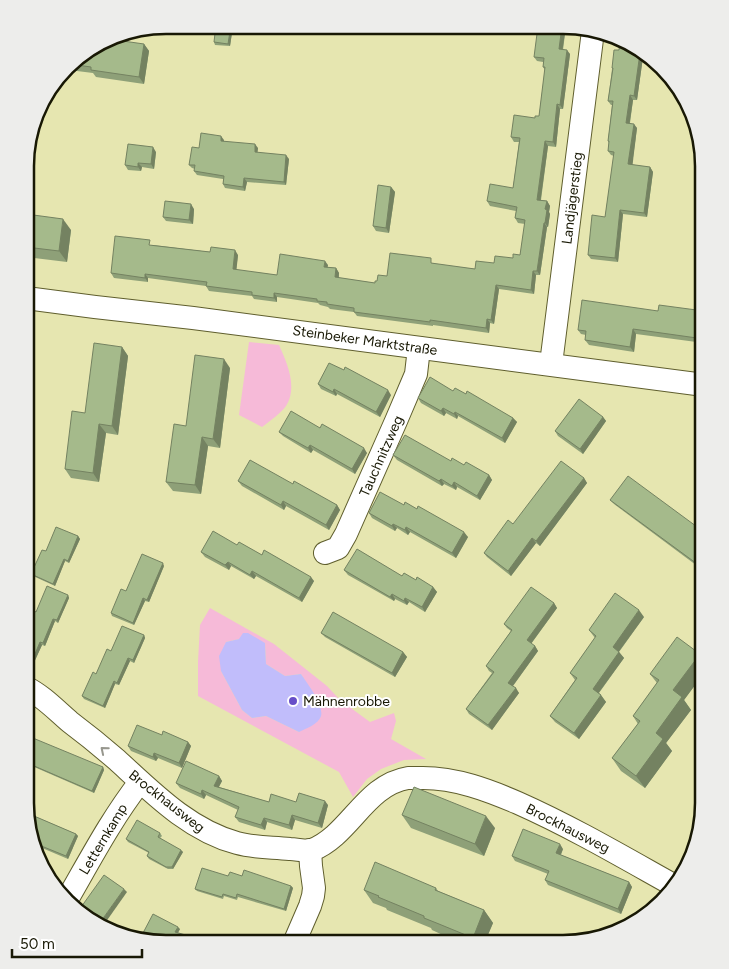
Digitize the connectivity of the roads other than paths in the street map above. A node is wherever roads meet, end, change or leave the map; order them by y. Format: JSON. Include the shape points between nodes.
{"nodes":[{"id":1,"x":592,"y":37,"type":"edge"},
{"id":2,"x":34,"y":299,"type":"edge"},
{"id":3,"x":419,"y":348,"type":"junction"},
{"id":4,"x":551,"y":364,"type":"junction"},
{"id":5,"x":695,"y":384,"type":"edge"},
{"id":6,"x":325,"y":553,"type":"dead end"},
{"id":7,"x":34,"y":693,"type":"edge"},
{"id":8,"x":140,"y":782,"type":"junction"},
{"id":9,"x":310,"y":850,"type":"junction"},
{"id":10,"x":668,"y":882,"type":"edge"},
{"id":11,"x":71,"y":894,"type":"edge"},
{"id":12,"x":297,"y":935,"type":"edge"}],
"edges":[{"from":1,"to":4,"type":"street","name":"Landjägerstieg"},
{"from":2,"to":3,"type":"street","name":"Steinbeker Marktstraße"},
{"from":3,"to":4,"type":"street","name":"Steinbeker Marktstraße"},
{"from":3,"to":6,"type":"street","name":"Tauchnitzweg","via":[[416,374],[346,534],[338,548]]},
{"from":4,"to":5,"type":"street","name":"Steinbeker Marktstraße"},
{"from":8,"to":7,"type":"street","name":"Brockhausweg","one_way":true},
{"from":8,"to":9,"type":"street","name":"Brockhausweg","via":[[204,831],[261,848]]},
{"from":8,"to":11,"type":"street","name":"Letternkamp","via":[[119,810]]},
{"from":9,"to":10,"type":"street","name":"Brockhausweg","via":[[330,840],[378,792],[392,783],[408,778],[436,778],[496,794],[540,813]]},
{"from":9,"to":12,"type":"street","via":[[314,896]]}]}
